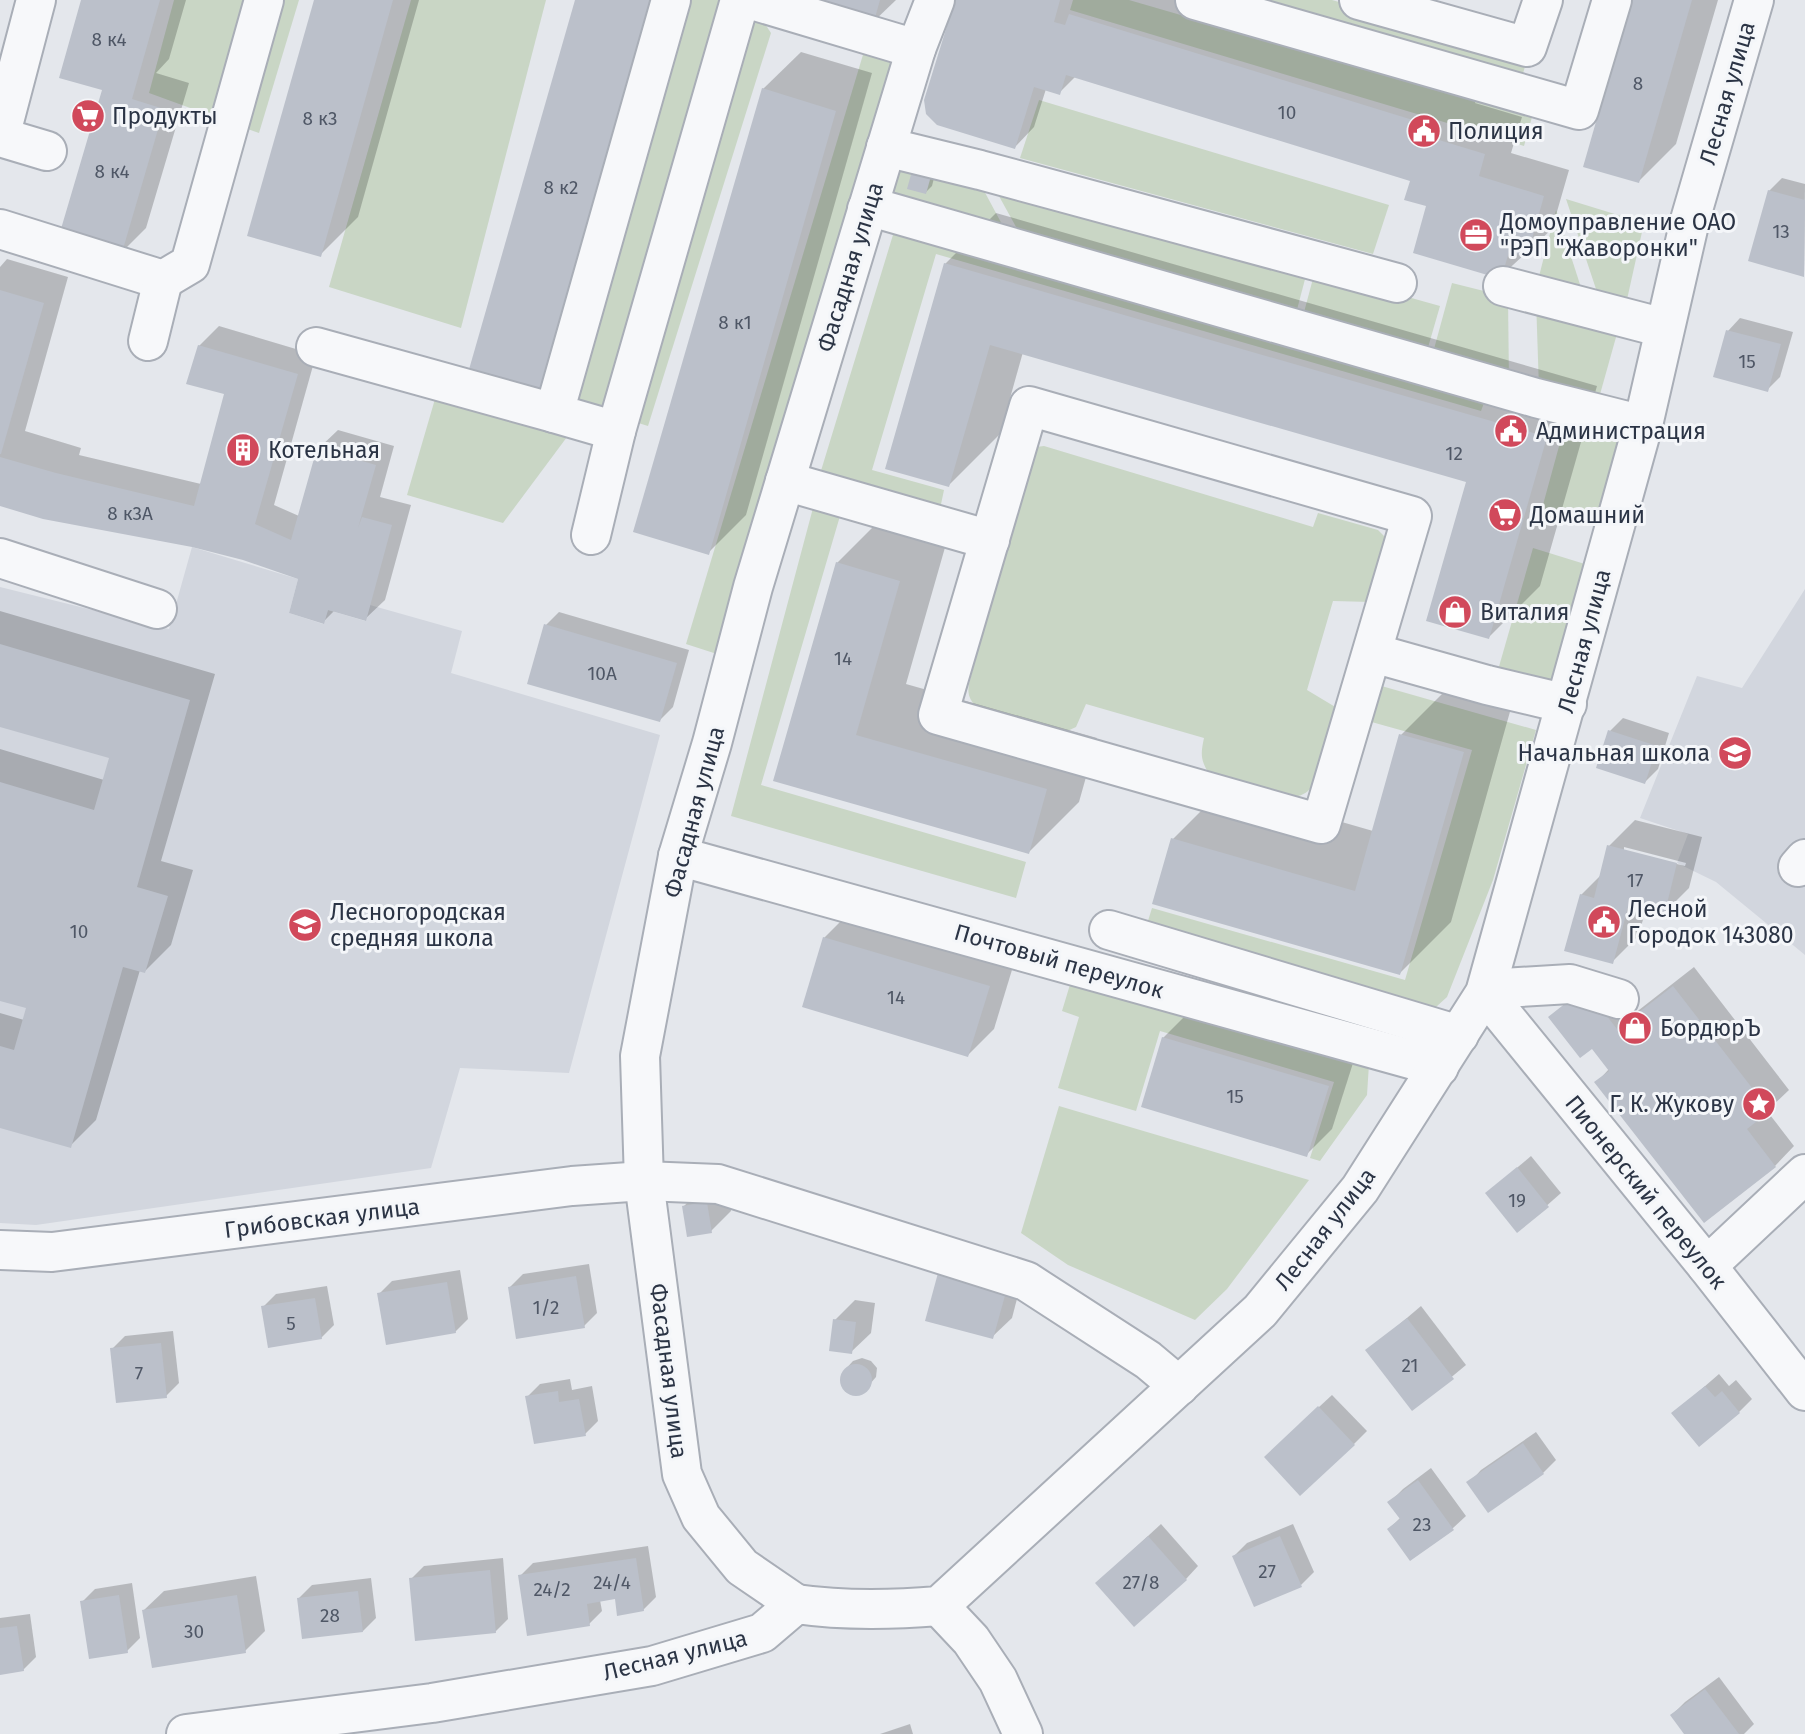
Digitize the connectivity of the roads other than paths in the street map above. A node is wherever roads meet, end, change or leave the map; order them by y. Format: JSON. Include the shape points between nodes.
{"nodes":[{"id":1,"x":36,"y":0,"type":"edge"},
{"id":2,"x":264,"y":0,"type":"edge"},
{"id":3,"x":671,"y":0,"type":"edge"},
{"id":4,"x":740,"y":0,"type":"edge"},
{"id":5,"x":752,"y":0,"type":"edge"},
{"id":6,"x":935,"y":0,"type":"edge"},
{"id":7,"x":1195,"y":0,"type":"edge"},
{"id":8,"x":1359,"y":0,"type":"edge"},
{"id":9,"x":1543,"y":0,"type":"edge"},
{"id":10,"x":1612,"y":0,"type":"edge"},
{"id":11,"x":1754,"y":0,"type":"edge"},
{"id":12,"x":916,"y":49,"type":"junction"},
{"id":13,"x":0,"y":137,"type":"edge"},
{"id":14,"x":886,"y":147,"type":"junction"},
{"id":15,"x":47,"y":151,"type":"dead end"},
{"id":16,"x":867,"y":209,"type":"junction"},
{"id":17,"x":0,"y":229,"type":"edge"},
{"id":18,"x":163,"y":280,"type":"junction"},
{"id":19,"x":1397,"y":283,"type":"dead end"},
{"id":20,"x":1503,"y":286,"type":"dead end"},
{"id":21,"x":1664,"y":328,"type":"junction"},
{"id":22,"x":148,"y":341,"type":"dead end"},
{"id":23,"x":316,"y":347,"type":"dead end"},
{"id":24,"x":554,"y":413,"type":"junction"},
{"id":25,"x":1643,"y":425,"type":"junction"},
{"id":26,"x":616,"y":431,"type":"junction"},
{"id":27,"x":785,"y":481,"type":"junction"},
{"id":28,"x":591,"y":535,"type":"dead end"},
{"id":29,"x":990,"y":540,"type":"junction"},
{"id":30,"x":0,"y":558,"type":"edge"},
{"id":31,"x":157,"y":609,"type":"dead end"},
{"id":32,"x":1373,"y":653,"type":"junction"},
{"id":33,"x":1567,"y":704,"type":"junction"},
{"id":34,"x":678,"y":856,"type":"junction"},
{"id":35,"x":1109,"y":930,"type":"dead end"},
{"id":36,"x":1486,"y":991,"type":"junction"},
{"id":37,"x":1619,"y":999,"type":"dead end"},
{"id":38,"x":1459,"y":1035,"type":"junction"},
{"id":39,"x":1439,"y":1067,"type":"junction"},
{"id":40,"x":1805,"y":1174,"type":"edge"},
{"id":41,"x":644,"y":1181,"type":"junction"},
{"id":42,"x":0,"y":1250,"type":"edge"},
{"id":43,"x":1707,"y":1266,"type":"junction"},
{"id":44,"x":1178,"y":1386,"type":"junction"},
{"id":45,"x":1805,"y":1391,"type":"edge"},
{"id":46,"x":796,"y":1604,"type":"junction"},
{"id":47,"x":939,"y":1606,"type":"junction"},
{"id":48,"x":186,"y":1734,"type":"edge"},
{"id":49,"x":1023,"y":1734,"type":"edge"}],
"edges":[{"from":1,"to":13,"type":"street"},
{"from":2,"to":18,"type":"street","via":[[190,264]]},
{"from":3,"to":24,"type":"street"},
{"from":4,"to":26,"type":"street"},
{"from":5,"to":12,"type":"street"},
{"from":6,"to":12,"type":"street","name":"Фасадная улица"},
{"from":7,"to":10,"type":"street","via":[[1579,110]]},
{"from":8,"to":9,"type":"street","via":[[1527,47]]},
{"from":11,"to":21,"type":"street","name":"Лесная улица","via":[[1690,220]]},
{"from":12,"to":14,"type":"street","name":"Фасадная улица"},
{"from":13,"to":15,"type":"street"},
{"from":14,"to":16,"type":"street","name":"Фасадная улица"},
{"from":14,"to":19,"type":"street"},
{"from":16,"to":25,"type":"street"},
{"from":16,"to":27,"type":"street","name":"Фасадная улица"},
{"from":17,"to":18,"type":"street"},
{"from":18,"to":22,"type":"street"},
{"from":20,"to":21,"type":"street"},
{"from":21,"to":25,"type":"street","name":"Лесная улица"},
{"from":23,"to":24,"type":"street"},
{"from":24,"to":26,"type":"street"},
{"from":25,"to":33,"type":"street","name":"Лесная улица"},
{"from":26,"to":28,"type":"street"},
{"from":27,"to":29,"type":"street"},
{"from":27,"to":34,"type":"street","name":"Фасадная улица"},
{"from":29,"to":32,"type":"street","via":[[1029,406],[1412,516]]},
{"from":29,"to":32,"type":"street","via":[[938,715],[1321,824]]},
{"from":30,"to":31,"type":"street"},
{"from":32,"to":33,"type":"street"},
{"from":33,"to":36,"type":"street","name":"Лесная улица"},
{"from":34,"to":39,"type":"street","name":"Почтовый переулок"},
{"from":34,"to":41,"type":"street","name":"Фасадная улица","via":[[640,1056]]},
{"from":35,"to":38,"type":"street"},
{"from":36,"to":37,"type":"street","via":[[1570,984]]},
{"from":36,"to":38,"type":"street","name":"Лесная улица"},
{"from":36,"to":43,"type":"street","name":"Пионерский переулок"},
{"from":38,"to":39,"type":"street","name":"Лесная улица"},
{"from":39,"to":44,"type":"street","name":"Лесная улица","via":[[1360,1189],[1259,1311]]},
{"from":40,"to":43,"type":"street"},
{"from":41,"to":42,"type":"street","name":"Грибовская улица","via":[[572,1186],[52,1252]]},
{"from":41,"to":44,"type":"street","name":"Грибовская улица","via":[[718,1184],[1026,1281],[1148,1360]]},
{"from":41,"to":46,"type":"street","name":"Фасадная улица","via":[[682,1474],[701,1517],[743,1567]]},
{"from":43,"to":45,"type":"street","name":"Пионерский переулок"},
{"from":44,"to":47,"type":"street","name":"Лесная улица"},
{"from":46,"to":47,"type":"street","via":[[890,1610]]},
{"from":46,"to":48,"type":"street","name":"Лесная улица","via":[[762,1633],[652,1666],[432,1703]]},
{"from":47,"to":49,"type":"street","via":[[971,1640],[998,1679]]}]}
